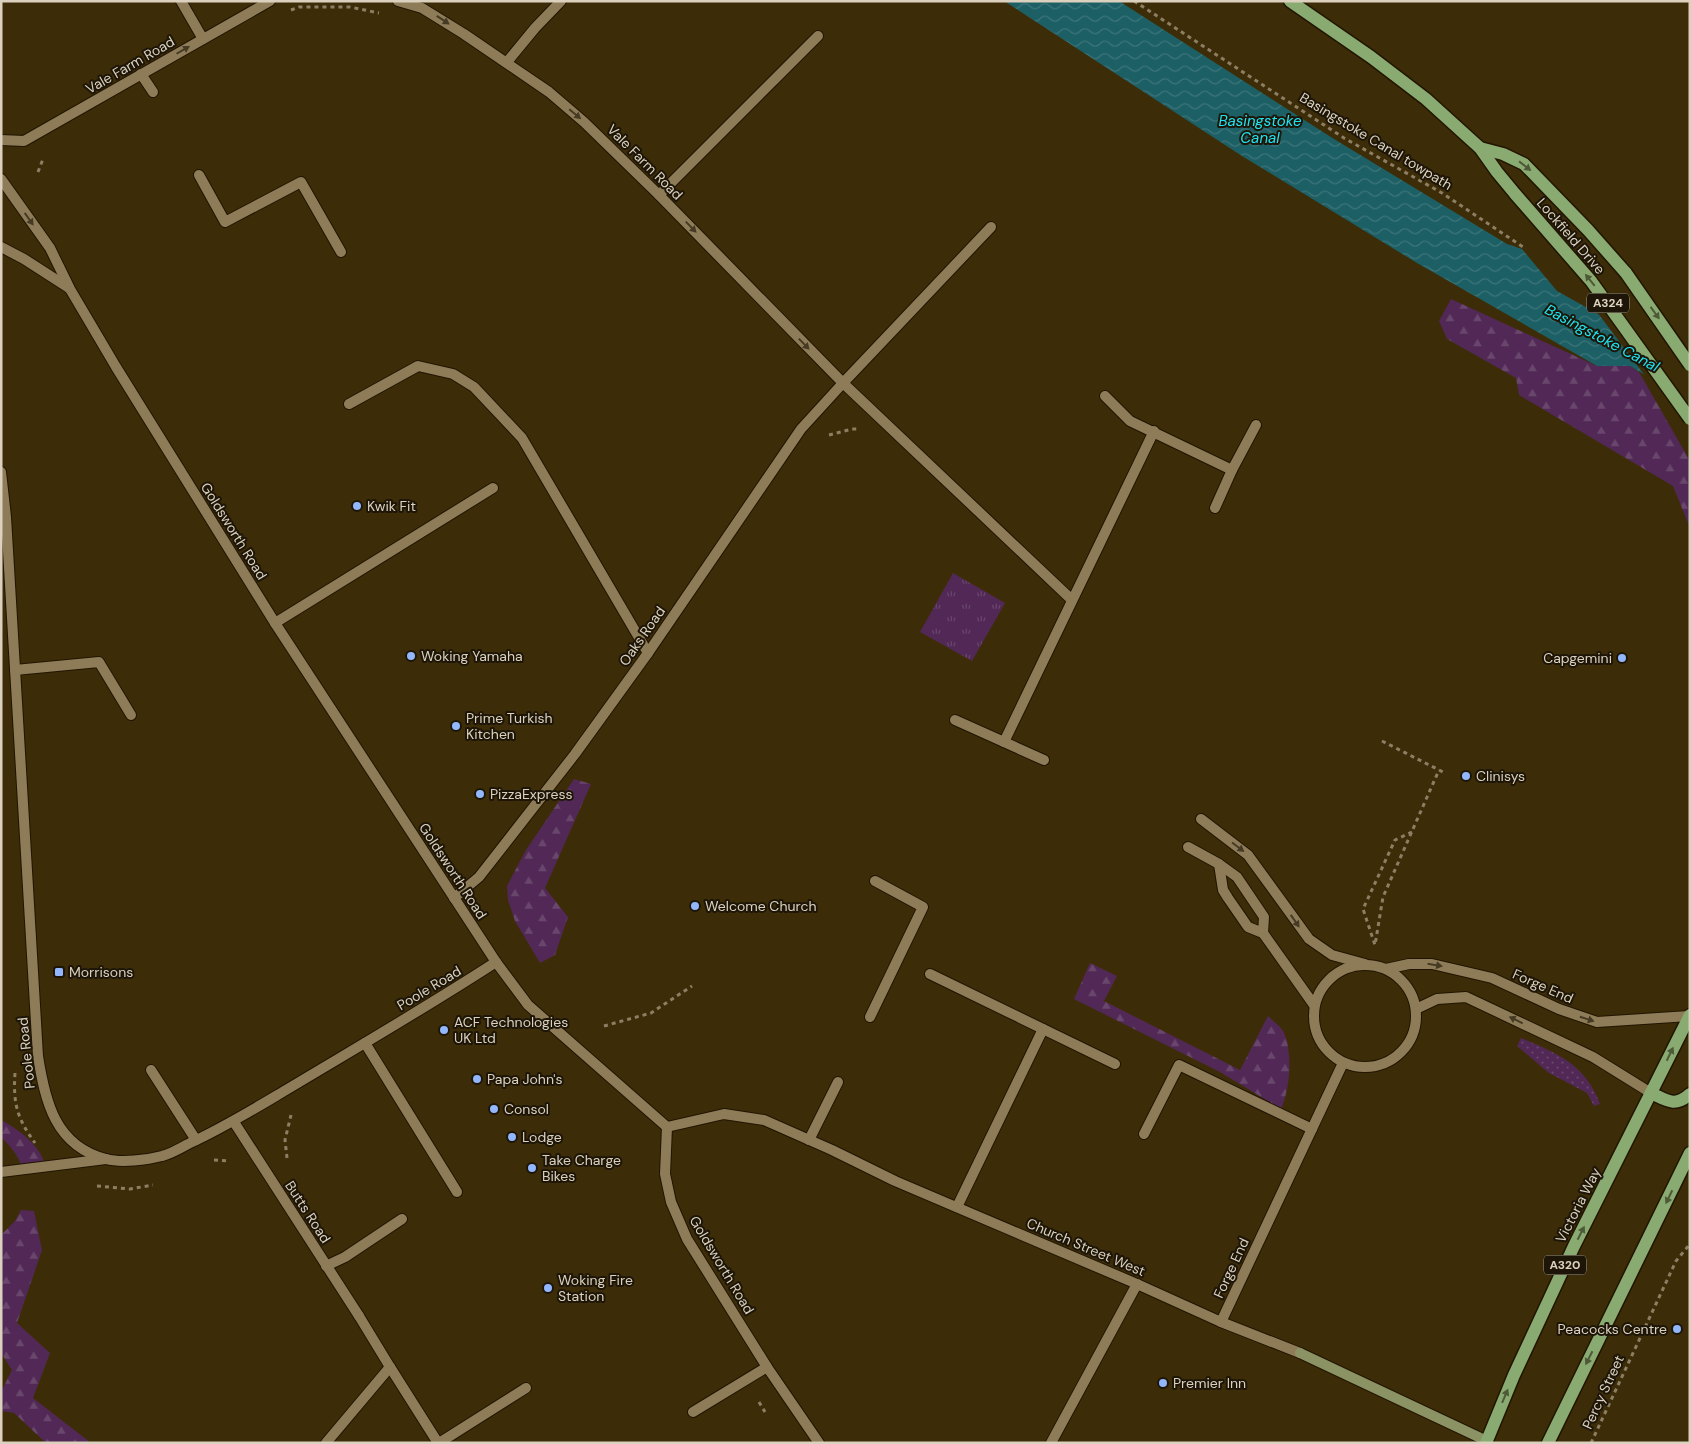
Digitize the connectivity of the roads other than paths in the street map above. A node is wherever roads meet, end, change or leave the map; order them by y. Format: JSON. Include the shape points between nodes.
{"nodes":[{"id":1,"x":181,"y":1,"type":"edge"},
{"id":2,"x":270,"y":1,"type":"edge"},
{"id":3,"x":398,"y":1,"type":"edge"},
{"id":4,"x":561,"y":1,"type":"edge"},
{"id":5,"x":1290,"y":1,"type":"edge"},
{"id":6,"x":818,"y":36,"type":"dead end"},
{"id":7,"x":204,"y":39,"type":"junction"},
{"id":8,"x":507,"y":62,"type":"junction"},
{"id":9,"x":141,"y":74,"type":"junction"},
{"id":10,"x":153,"y":92,"type":"dead end"},
{"id":11,"x":1,"y":140,"type":"edge"},
{"id":12,"x":1480,"y":148,"type":"junction"},
{"id":13,"x":199,"y":175,"type":"dead end"},
{"id":14,"x":1,"y":179,"type":"edge"},
{"id":15,"x":659,"y":195,"type":"junction"},
{"id":16,"x":991,"y":227,"type":"dead end"},
{"id":17,"x":1,"y":247,"type":"edge"},
{"id":18,"x":341,"y":252,"type":"dead end"},
{"id":19,"x":70,"y":289,"type":"junction"},
{"id":20,"x":1690,"y":364,"type":"edge"},
{"id":21,"x":842,"y":383,"type":"junction"},
{"id":22,"x":1105,"y":396,"type":"dead end"},
{"id":23,"x":349,"y":404,"type":"dead end"},
{"id":24,"x":1690,"y":419,"type":"edge"},
{"id":25,"x":1256,"y":425,"type":"dead end"},
{"id":26,"x":1154,"y":431,"type":"junction"},
{"id":27,"x":1232,"y":470,"type":"junction"},
{"id":28,"x":1,"y":472,"type":"edge"},
{"id":29,"x":493,"y":488,"type":"dead end"},
{"id":30,"x":1215,"y":508,"type":"dead end"},
{"id":31,"x":3,"y":517,"type":"edge"},
{"id":32,"x":1072,"y":600,"type":"junction"},
{"id":33,"x":275,"y":623,"type":"junction"},
{"id":34,"x":648,"y":653,"type":"junction"},
{"id":35,"x":15,"y":670,"type":"junction"},
{"id":36,"x":131,"y":715,"type":"dead end"},
{"id":37,"x":955,"y":720,"type":"dead end"},
{"id":38,"x":1004,"y":742,"type":"junction"},
{"id":39,"x":1044,"y":760,"type":"dead end"},
{"id":40,"x":1201,"y":819,"type":"dead end"},
{"id":41,"x":1188,"y":847,"type":"dead end"},
{"id":42,"x":1219,"y":864,"type":"junction"},
{"id":43,"x":875,"y":880,"type":"dead end"},
{"id":44,"x":454,"y":898,"type":"junction"},
{"id":45,"x":1263,"y":933,"type":"junction"},
{"id":46,"x":496,"y":962,"type":"junction"},
{"id":47,"x":1365,"y":964,"type":"junction"},
{"id":48,"x":1386,"y":969,"type":"junction"},
{"id":49,"x":930,"y":974,"type":"dead end"},
{"id":50,"x":1314,"y":1005,"type":"junction"},
{"id":51,"x":1416,"y":1009,"type":"junction"},
{"id":52,"x":1689,"y":1015,"type":"edge"},
{"id":53,"x":870,"y":1016,"type":"dead end"},
{"id":54,"x":1043,"y":1029,"type":"junction"},
{"id":55,"x":365,"y":1043,"type":"junction"},
{"id":56,"x":1343,"y":1063,"type":"junction"},
{"id":57,"x":1115,"y":1064,"type":"dead end"},
{"id":58,"x":151,"y":1070,"type":"dead end"},
{"id":59,"x":838,"y":1082,"type":"dead end"},
{"id":60,"x":1651,"y":1093,"type":"junction"},
{"id":61,"x":1690,"y":1094,"type":"edge"},
{"id":62,"x":234,"y":1122,"type":"junction"},
{"id":63,"x":667,"y":1127,"type":"junction"},
{"id":64,"x":1312,"y":1129,"type":"junction"},
{"id":65,"x":1144,"y":1134,"type":"dead end"},
{"id":66,"x":196,"y":1140,"type":"junction"},
{"id":67,"x":809,"y":1140,"type":"junction"},
{"id":68,"x":1690,"y":1153,"type":"edge"},
{"id":69,"x":106,"y":1159,"type":"junction"},
{"id":70,"x":1,"y":1172,"type":"edge"},
{"id":71,"x":457,"y":1192,"type":"dead end"},
{"id":72,"x":957,"y":1207,"type":"junction"},
{"id":73,"x":402,"y":1219,"type":"dead end"},
{"id":74,"x":326,"y":1266,"type":"junction"},
{"id":75,"x":1137,"y":1284,"type":"junction"},
{"id":76,"x":1220,"y":1322,"type":"junction"},
{"id":77,"x":390,"y":1367,"type":"junction"},
{"id":78,"x":767,"y":1367,"type":"junction"},
{"id":79,"x":526,"y":1388,"type":"dead end"},
{"id":80,"x":693,"y":1412,"type":"dead end"},
{"id":81,"x":1487,"y":1442,"type":"edge"},
{"id":82,"x":326,"y":1443,"type":"edge"},
{"id":83,"x":438,"y":1443,"type":"edge"},
{"id":84,"x":819,"y":1443,"type":"edge"},
{"id":85,"x":1051,"y":1443,"type":"edge"},
{"id":86,"x":1548,"y":1443,"type":"edge"}],
"edges":[{"from":1,"to":7,"type":"street"},
{"from":2,"to":7,"type":"street","name":"Vale Farm Road"},
{"from":3,"to":8,"type":"street","name":"Vale Farm Road","one_way":true,"via":[[435,15]]},
{"from":4,"to":8,"type":"street"},
{"from":5,"to":12,"type":"main road","name":"Lockfield Drive","number":"A324","via":[[1426,99]]},
{"from":6,"to":15,"type":"street"},
{"from":9,"to":7,"type":"street","name":"Vale Farm Road","one_way":true},
{"from":8,"to":15,"type":"street","name":"Vale Farm Road","one_way":true,"via":[[584,122]]},
{"from":9,"to":10,"type":"street"},
{"from":9,"to":11,"type":"street","name":"Vale Farm Road","via":[[24,141]]},
{"from":12,"to":20,"type":"main road","name":"Lockfield Drive","number":"A324","one_way":true,"bridge":true,"via":[[1524,164],[1626,273]]},
{"from":24,"to":12,"type":"main road","name":"Lockfield Drive","number":"A324","one_way":true,"bridge":true,"via":[[1591,281]]},
{"from":13,"to":18,"type":"street","via":[[225,222],[301,182]]},
{"from":14,"to":19,"type":"street","name":"Goldsworth Road","one_way":true,"via":[[50,248]]},
{"from":15,"to":21,"type":"street","name":"Vale Farm Road","one_way":true},
{"from":16,"to":21,"type":"street","name":"Oaks Road"},
{"from":17,"to":19,"type":"street","name":"Goldsworth Road"},
{"from":19,"to":33,"type":"street","name":"Goldsworth Road"},
{"from":21,"to":32,"type":"street","name":"Vale Farm Road"},
{"from":21,"to":34,"type":"street","name":"Oaks Road","via":[[801,429]]},
{"from":22,"to":26,"type":"street","via":[[1130,421]]},
{"from":23,"to":34,"type":"street","via":[[418,366],[453,374],[474,387],[522,438]]},
{"from":25,"to":27,"type":"street"},
{"from":26,"to":27,"type":"street"},
{"from":26,"to":32,"type":"street"},
{"from":27,"to":30,"type":"street"},
{"from":28,"to":31,"type":"street","name":"Poole Road"},
{"from":29,"to":33,"type":"street"},
{"from":31,"to":35,"type":"street","name":"Poole Road"},
{"from":32,"to":38,"type":"street"},
{"from":33,"to":44,"type":"street","name":"Goldsworth Road"},
{"from":34,"to":44,"type":"street","name":"Oaks Road","via":[[575,754],[479,877]]},
{"from":35,"to":36,"type":"street","via":[[99,662]]},
{"from":35,"to":69,"type":"street","name":"Poole Road","via":[[36,1026],[43,1088],[54,1118],[73,1143]]},
{"from":37,"to":38,"type":"street"},
{"from":38,"to":39,"type":"street"},
{"from":40,"to":47,"type":"street","one_way":true,"via":[[1248,855],[1309,939],[1332,956]]},
{"from":41,"to":42,"type":"street"},
{"from":42,"to":45,"type":"street","via":[[1237,877],[1264,916]]},
{"from":42,"to":45,"type":"street","via":[[1223,890],[1248,927]]},
{"from":43,"to":53,"type":"street","via":[[923,906]]},
{"from":44,"to":46,"type":"street","name":"Goldsworth Road"},
{"from":45,"to":50,"type":"street"},
{"from":46,"to":55,"type":"street","name":"Poole Road"},
{"from":46,"to":63,"type":"street","name":"Goldsworth Road","via":[[528,1004]]},
{"from":47,"to":48,"type":"street","name":"Forge End"},
{"from":47,"to":50,"type":"street","name":"Forge End","via":[[1347,967],[1332,975],[1321,988]]},
{"from":48,"to":51,"type":"street","name":"Forge End","via":[[1406,985]]},
{"from":48,"to":52,"type":"street","name":"Forge End","one_way":true,"via":[[1432,964],[1492,978],[1559,1009],[1597,1022]]},
{"from":49,"to":54,"type":"street"},
{"from":50,"to":56,"type":"street","via":[[1318,1039],[1328,1053]]},
{"from":51,"to":56,"type":"street","via":[[1410,1040],[1389,1062],[1358,1067]]},
{"from":60,"to":51,"type":"street","one_way":true,"via":[[1593,1057],[1466,997],[1437,999]]},
{"from":60,"to":52,"type":"main road","name":"Victoria Way","number":"A320","one_way":true},
{"from":54,"to":57,"type":"street"},
{"from":54,"to":72,"type":"street"},
{"from":55,"to":62,"type":"street","name":"Poole Road"},
{"from":55,"to":71,"type":"street"},
{"from":56,"to":64,"type":"street","name":"Forge End"},
{"from":58,"to":66,"type":"street"},
{"from":59,"to":67,"type":"street"},
{"from":60,"to":61,"type":"main road","via":[[1671,1102],[1679,1102]]},
{"from":81,"to":60,"type":"main road","name":"Victoria Way","number":"A320","one_way":true,"via":[[1514,1375],[1574,1246]]},
{"from":62,"to":66,"type":"street","name":"Poole Road"},
{"from":62,"to":74,"type":"street","name":"Butts Road"},
{"from":63,"to":67,"type":"street","name":"Church Street West","via":[[724,1114],[764,1120]]},
{"from":63,"to":78,"type":"street","name":"Goldsworth Road","via":[[665,1174],[671,1202],[687,1239]]},
{"from":64,"to":65,"type":"street","via":[[1178,1065]]},
{"from":64,"to":76,"type":"street","name":"Forge End"},
{"from":66,"to":69,"type":"street","name":"Poole Road","via":[[163,1156],[125,1161]]},
{"from":67,"to":72,"type":"street","name":"Church Street West"},
{"from":68,"to":86,"type":"main road","one_way":true},
{"from":69,"to":70,"type":"street"},
{"from":72,"to":75,"type":"street","name":"Church Street West"},
{"from":73,"to":74,"type":"street"},
{"from":74,"to":77,"type":"street","name":"Butts Road"},
{"from":75,"to":76,"type":"street","name":"Church Street West"},
{"from":75,"to":85,"type":"street"},
{"from":76,"to":81,"type":"street","name":"Church Street West","via":[[1300,1353]]},
{"from":77,"to":82,"type":"street"},
{"from":77,"to":83,"type":"street","name":"Butts Road"},
{"from":78,"to":80,"type":"street"},
{"from":78,"to":84,"type":"street","name":"Goldsworth Road"},
{"from":79,"to":83,"type":"street"}]}
